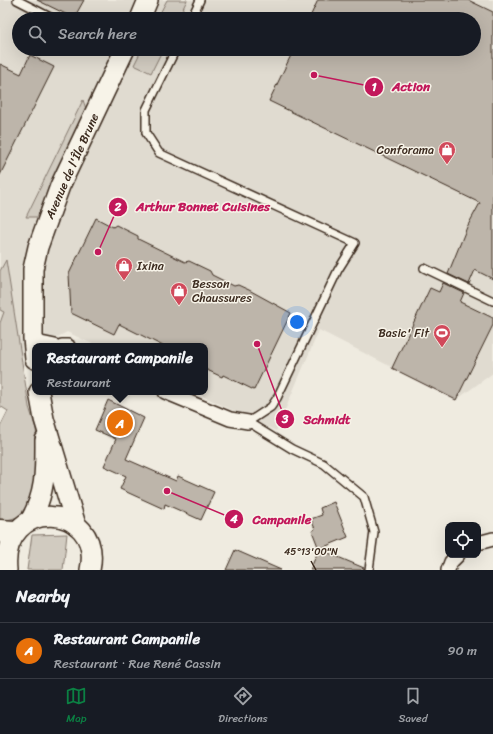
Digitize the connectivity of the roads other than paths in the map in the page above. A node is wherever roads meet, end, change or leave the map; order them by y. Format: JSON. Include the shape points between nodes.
{"nodes":[{"id":1,"x":17,"y":0,"type":"edge"},
{"id":2,"x":148,"y":0,"type":"edge"},
{"id":3,"x":200,"y":0,"type":"edge"},
{"id":4,"x":40,"y":12,"type":"edge"},
{"id":5,"x":143,"y":12,"type":"edge"},
{"id":6,"x":194,"y":12,"type":"edge"},
{"id":7,"x":122,"y":56,"type":"edge"},
{"id":8,"x":173,"y":56,"type":"edge"},
{"id":9,"x":424,"y":268,"type":"dead end"},
{"id":10,"x":493,"y":301,"type":"edge"},
{"id":11,"x":33,"y":338,"type":"junction"},
{"id":12,"x":33,"y":343,"type":"edge"},
{"id":13,"x":44,"y":343,"type":"edge"},
{"id":14,"x":40,"y":395,"type":"edge"},
{"id":15,"x":172,"y":395,"type":"edge"},
{"id":16,"x":194,"y":395,"type":"edge"},
{"id":17,"x":44,"y":419,"type":"junction"},
{"id":18,"x":248,"y":422,"type":"junction"},
{"id":19,"x":31,"y":519,"type":"junction"},
{"id":20,"x":76,"y":525,"type":"junction"},
{"id":21,"x":7,"y":532,"type":"edge"},
{"id":22,"x":493,"y":539,"type":"edge"},
{"id":23,"x":481,"y":542,"type":"edge"},
{"id":24,"x":455,"y":558,"type":"edge"},
{"id":25,"x":7,"y":570,"type":"edge"},
{"id":26,"x":90,"y":570,"type":"edge"},
{"id":27,"x":369,"y":570,"type":"edge"},
{"id":28,"x":448,"y":570,"type":"edge"}],
"edges":[{"from":1,"to":4,"type":"lane"},
{"from":2,"to":5,"type":"street"},
{"from":3,"to":6,"type":"lane"},
{"from":7,"to":11,"type":"street","name":"Avenue de l'Île Brune","via":[[60,186],[38,247],[33,269]]},
{"from":8,"to":18,"type":"lane","via":[[146,110],[146,133],[159,153],[355,243],[338,270],[277,398],[271,407]]},
{"from":9,"to":10,"type":"lane"},
{"from":11,"to":12,"type":"street","name":"Avenue de l'Île Brune"},
{"from":11,"to":13,"type":"street"},
{"from":14,"to":17,"type":"street"},
{"from":15,"to":18,"type":"street","via":[[230,419]]},
{"from":16,"to":18,"type":"street"},
{"from":17,"to":19,"type":"street","via":[[45,480],[39,505]]},
{"from":17,"to":20,"type":"street"},
{"from":18,"to":27,"type":"lane","via":[[292,449],[324,464],[364,497],[374,532]]},
{"from":19,"to":20,"type":"street","via":[[42,515],[54,516]]},
{"from":19,"to":21,"type":"street"},
{"from":20,"to":26,"type":"street","via":[[89,545]]},
{"from":21,"to":25,"type":"street"},
{"from":22,"to":23,"type":"street"},
{"from":24,"to":28,"type":"street"}]}
